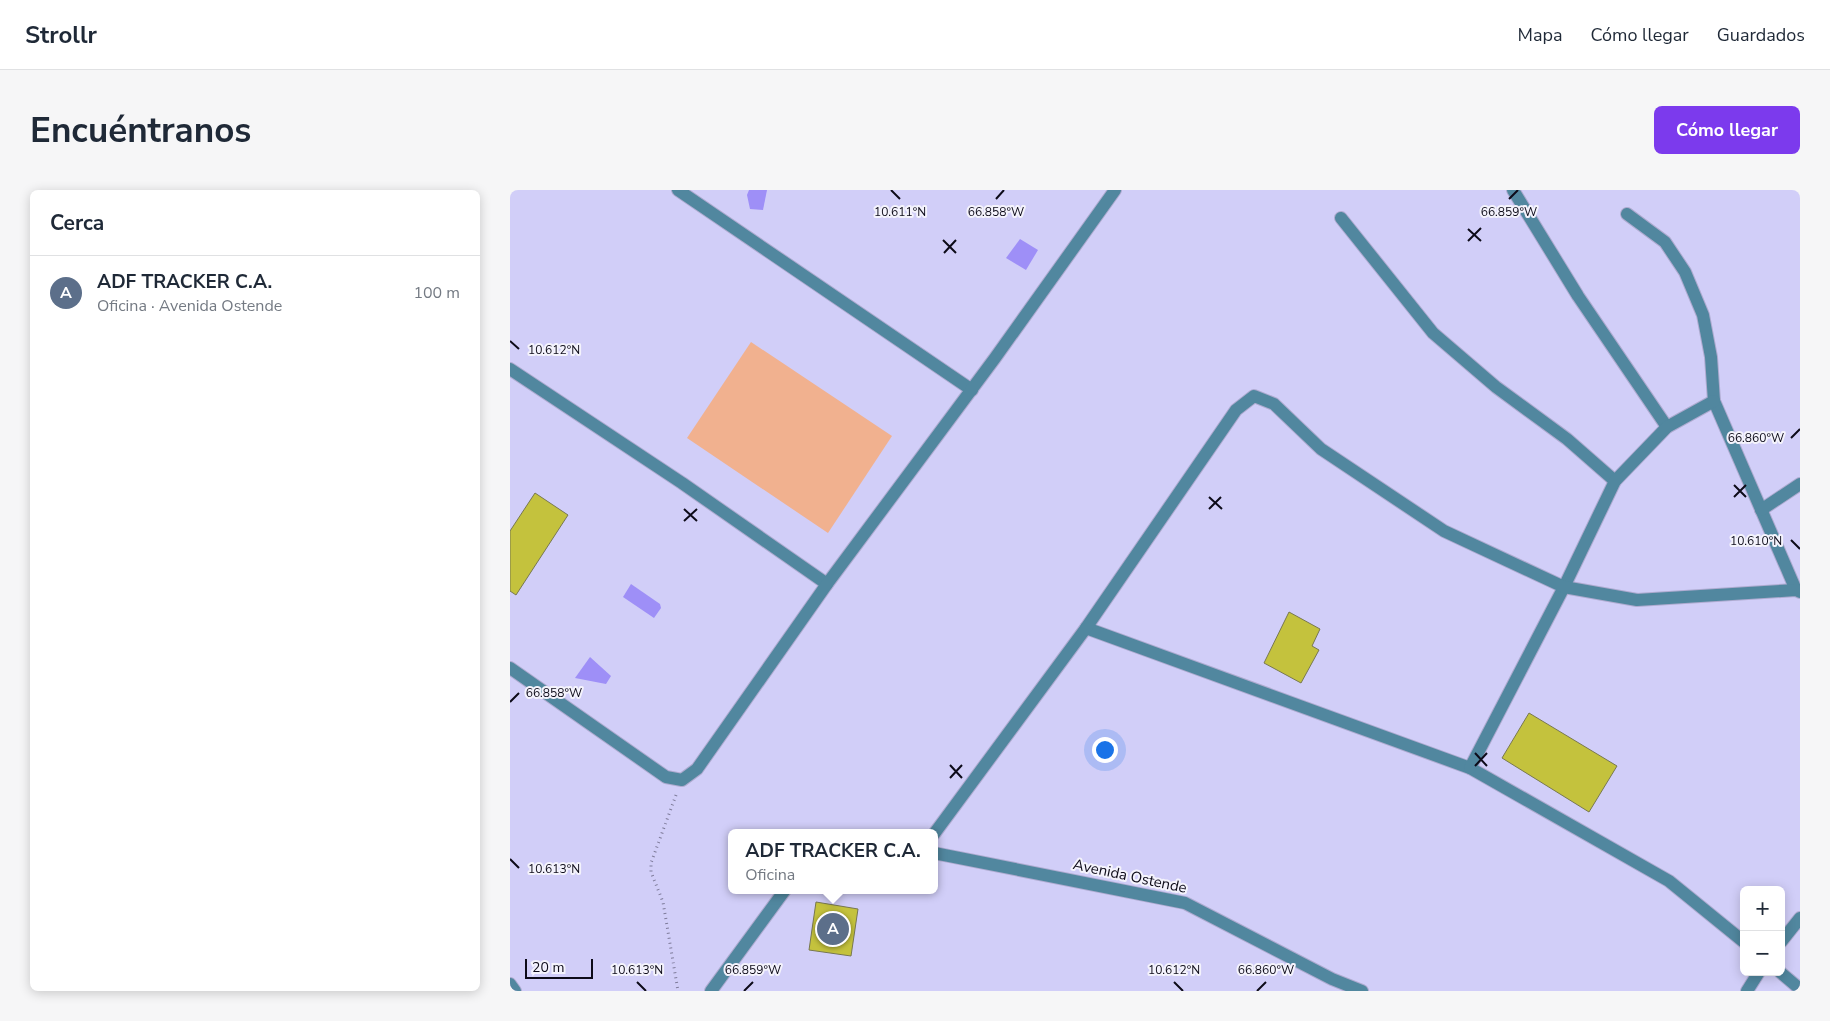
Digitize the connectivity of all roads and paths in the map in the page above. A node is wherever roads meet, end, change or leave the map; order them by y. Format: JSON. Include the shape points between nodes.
{"nodes":[{"id":1,"x":678,"y":190,"type":"edge"},
{"id":2,"x":1115,"y":190,"type":"edge"},
{"id":3,"x":1513,"y":190,"type":"edge"},
{"id":4,"x":1627,"y":214,"type":"dead end"},
{"id":5,"x":1341,"y":218,"type":"dead end"},
{"id":6,"x":510,"y":369,"type":"edge"},
{"id":7,"x":972,"y":390,"type":"junction"},
{"id":8,"x":1714,"y":401,"type":"junction"},
{"id":9,"x":1667,"y":427,"type":"junction"},
{"id":10,"x":1615,"y":481,"type":"junction"},
{"id":11,"x":1800,"y":484,"type":"edge"},
{"id":12,"x":1760,"y":510,"type":"junction"},
{"id":13,"x":827,"y":584,"type":"junction"},
{"id":14,"x":1564,"y":588,"type":"junction"},
{"id":15,"x":1798,"y":591,"type":"edge"},
{"id":16,"x":1086,"y":628,"type":"junction"},
{"id":17,"x":510,"y":668,"type":"edge"},
{"id":18,"x":1470,"y":768,"type":"junction"},
{"id":19,"x":682,"y":780,"type":"junction"},
{"id":20,"x":938,"y":829,"type":"edge"},
{"id":21,"x":938,"y":854,"type":"edge"},
{"id":22,"x":782,"y":894,"type":"edge"},
{"id":23,"x":1800,"y":918,"type":"edge"},
{"id":24,"x":1785,"y":937,"type":"edge"},
{"id":25,"x":1740,"y":939,"type":"edge"},
{"id":26,"x":1756,"y":976,"type":"edge"},
{"id":27,"x":1784,"y":976,"type":"edge"},
{"id":28,"x":510,"y":984,"type":"edge"},
{"id":29,"x":1800,"y":990,"type":"edge"},
{"id":30,"x":515,"y":991,"type":"edge"},
{"id":31,"x":678,"y":991,"type":"edge"},
{"id":32,"x":711,"y":991,"type":"edge"},
{"id":33,"x":1362,"y":991,"type":"edge"},
{"id":34,"x":1747,"y":991,"type":"edge"}],
"edges":[{"from":1,"to":7,"type":"street"},
{"from":2,"to":7,"type":"street"},
{"from":3,"to":9,"type":"street","via":[[1578,296]]},
{"from":4,"to":8,"type":"street","via":[[1665,242],[1686,272],[1703,315],[1711,357]]},
{"from":5,"to":10,"type":"street","via":[[1433,333]]},
{"from":6,"to":13,"type":"street"},
{"from":7,"to":13,"type":"street"},
{"from":8,"to":9,"type":"street"},
{"from":8,"to":12,"type":"street"},
{"from":9,"to":10,"type":"street"},
{"from":10,"to":14,"type":"street"},
{"from":11,"to":12,"type":"street"},
{"from":12,"to":15,"type":"street"},
{"from":13,"to":19,"type":"street","via":[[697,769]]},
{"from":14,"to":15,"type":"street","via":[[1637,600]]},
{"from":14,"to":16,"type":"street","via":[[1444,531],[1321,449],[1274,404],[1254,396],[1236,410]]},
{"from":14,"to":18,"type":"street"},
{"from":16,"to":18,"type":"street"},
{"from":16,"to":20,"type":"street"},
{"from":17,"to":19,"type":"street","via":[[666,777]]},
{"from":18,"to":25,"type":"street","via":[[1670,881]]},
{"from":19,"to":31,"type":"path","via":[[651,863],[651,872],[663,902]]},
{"from":21,"to":33,"type":"street","name":"Avenida Ostende","via":[[1186,903],[1332,979]]},
{"from":22,"to":32,"type":"street"},
{"from":23,"to":24,"type":"street"},
{"from":26,"to":34,"type":"street"},
{"from":27,"to":29,"type":"street"},
{"from":28,"to":30,"type":"street"}]}
